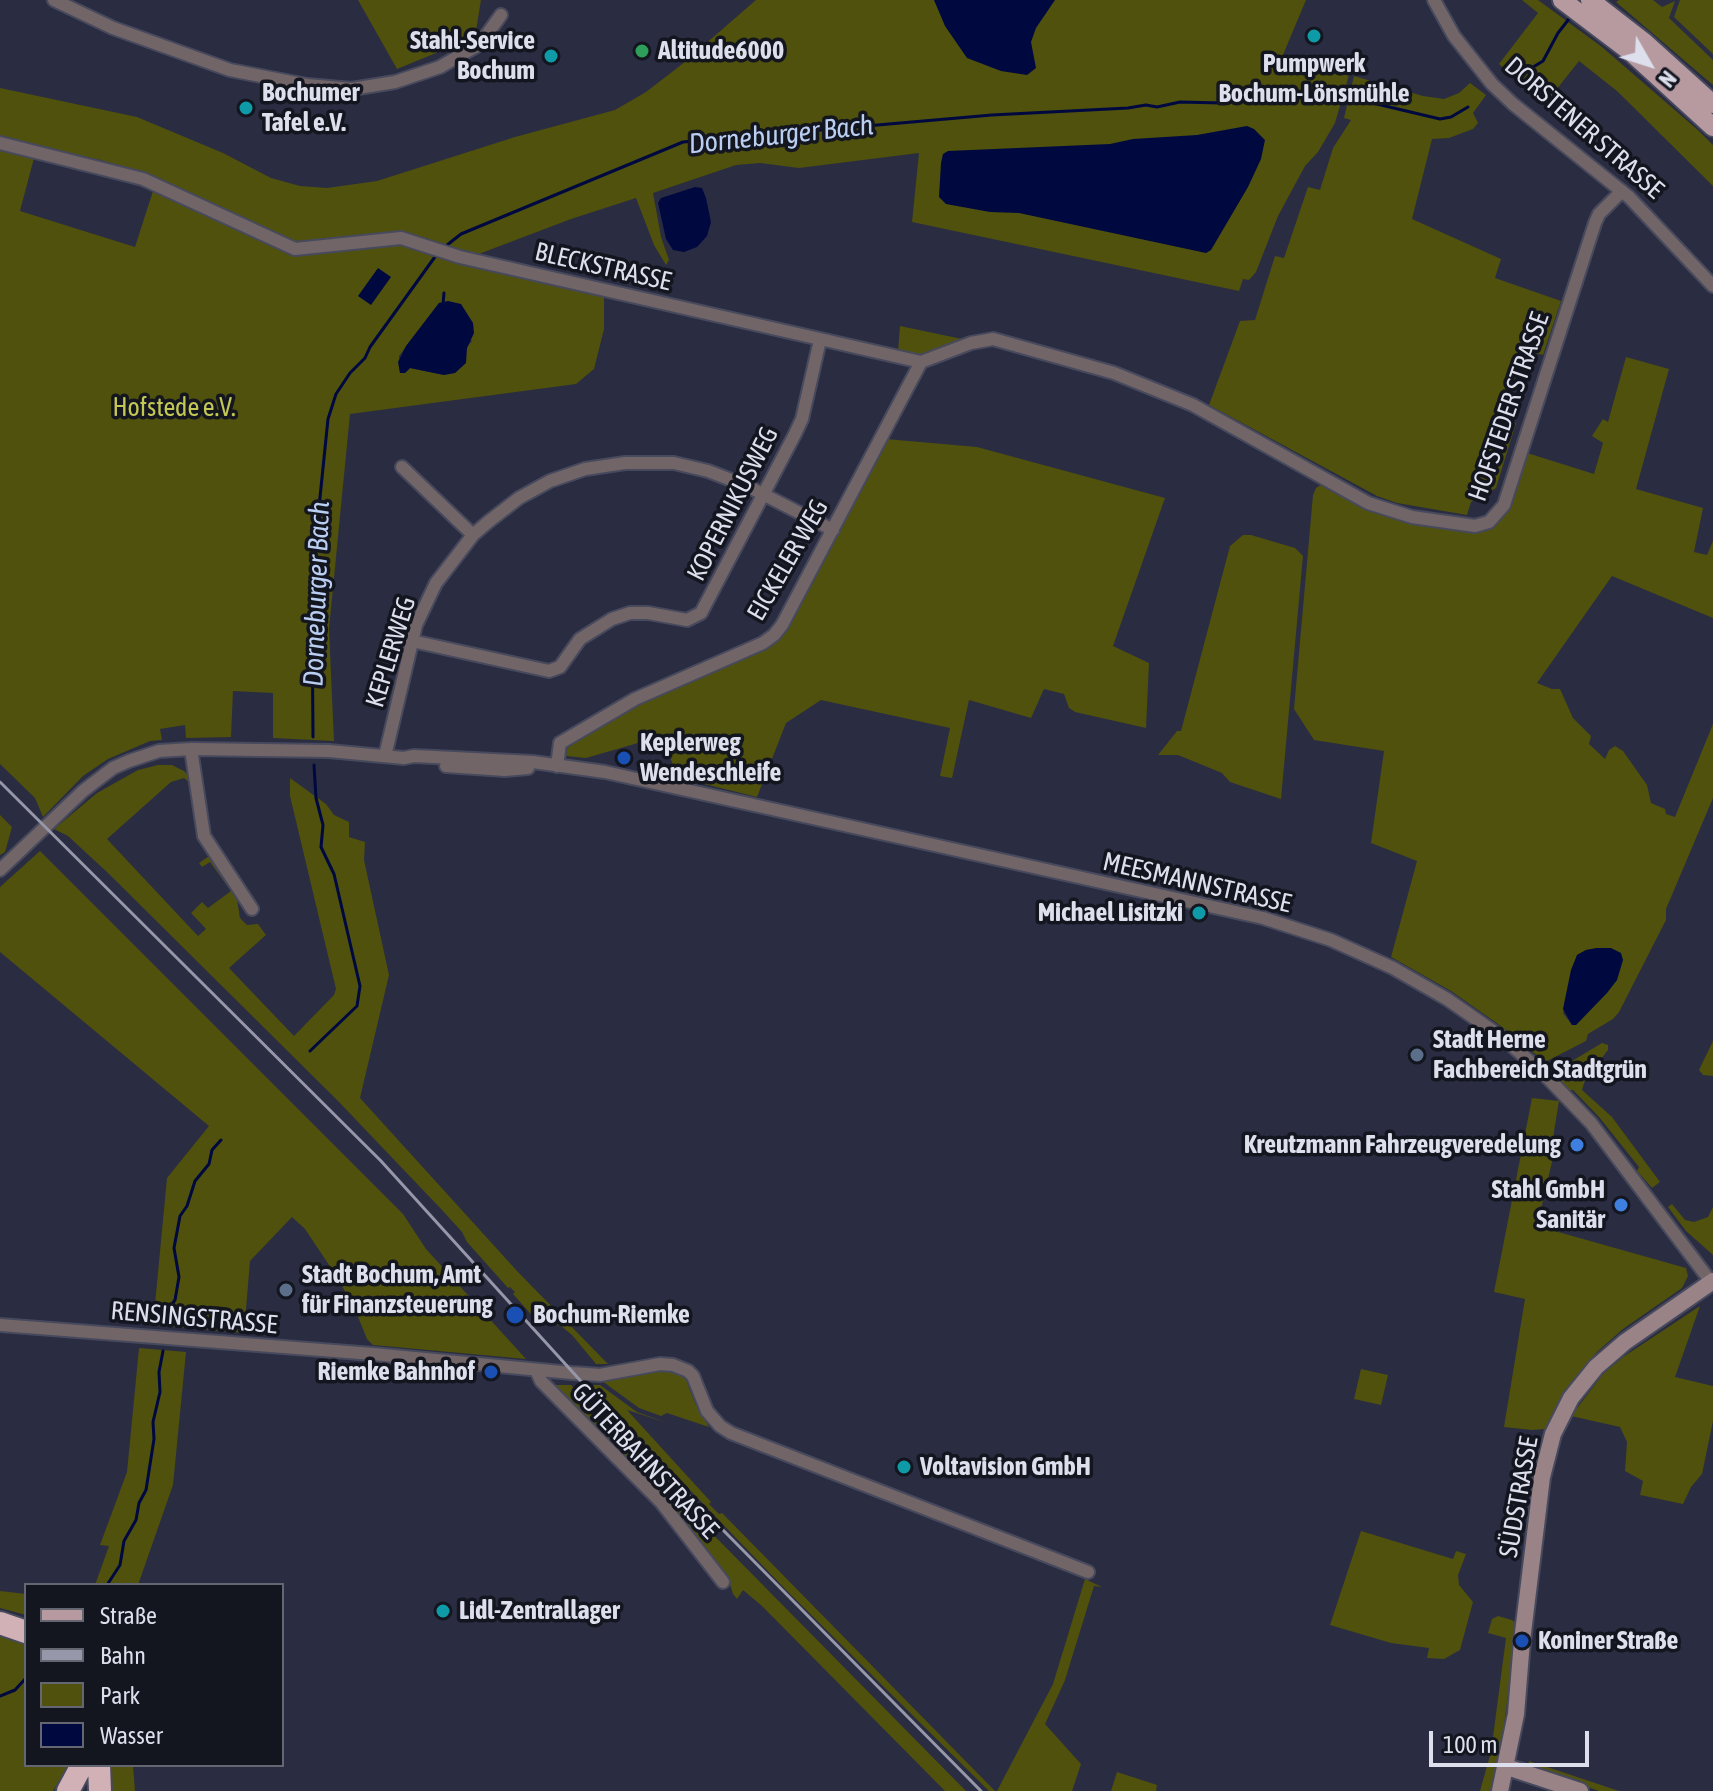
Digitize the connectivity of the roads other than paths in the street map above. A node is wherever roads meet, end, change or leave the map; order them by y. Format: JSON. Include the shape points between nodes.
{"nodes":[{"id":1,"x":54,"y":0,"type":"edge"},
{"id":2,"x":1434,"y":0,"type":"edge"},
{"id":3,"x":1578,"y":4,"type":"edge"},
{"id":4,"x":501,"y":15,"type":"dead end"},
{"id":5,"x":1713,"y":104,"type":"edge"},
{"id":6,"x":1713,"y":127,"type":"edge"},
{"id":7,"x":0,"y":143,"type":"edge"},
{"id":8,"x":1622,"y":191,"type":"junction"},
{"id":9,"x":1713,"y":286,"type":"edge"},
{"id":10,"x":820,"y":340,"type":"junction"},
{"id":11,"x":921,"y":362,"type":"junction"},
{"id":12,"x":402,"y":467,"type":"dead end"},
{"id":13,"x":764,"y":494,"type":"junction"},
{"id":14,"x":833,"y":530,"type":"junction"},
{"id":15,"x":473,"y":535,"type":"junction"},
{"id":16,"x":412,"y":641,"type":"junction"},
{"id":17,"x":191,"y":749,"type":"junction"},
{"id":18,"x":385,"y":756,"type":"junction"},
{"id":19,"x":551,"y":765,"type":"junction"},
{"id":20,"x":0,"y":870,"type":"edge"},
{"id":21,"x":252,"y":909,"type":"dead end"},
{"id":22,"x":1712,"y":1282,"type":"edge"},
{"id":23,"x":0,"y":1325,"type":"edge"},
{"id":24,"x":536,"y":1370,"type":"junction"},
{"id":25,"x":1088,"y":1572,"type":"dead end"},
{"id":26,"x":723,"y":1582,"type":"dead end"},
{"id":27,"x":0,"y":1615,"type":"edge"},
{"id":28,"x":24,"y":1622,"type":"edge"},
{"id":29,"x":0,"y":1623,"type":"edge"},
{"id":30,"x":24,"y":1631,"type":"edge"},
{"id":31,"x":81,"y":1767,"type":"edge"},
{"id":32,"x":99,"y":1767,"type":"edge"},
{"id":33,"x":1507,"y":1767,"type":"junction"},
{"id":34,"x":68,"y":1791,"type":"edge"},
{"id":35,"x":100,"y":1791,"type":"edge"},
{"id":36,"x":1500,"y":1791,"type":"edge"},
{"id":37,"x":1580,"y":1791,"type":"edge"}],
"edges":[{"from":1,"to":4,"type":"street","via":[[113,28],[230,70],[352,89],[440,67],[480,44]]},
{"from":2,"to":8,"type":"street","name":"DORSTENER STRASSE","via":[[1471,60],[1502,95]]},
{"from":3,"to":5,"type":"main road","via":[[1643,41]]},
{"from":3,"to":6,"type":"main road"},
{"from":7,"to":10,"type":"street","name":"BLECKSTRASSE","via":[[143,179],[295,249],[401,238],[460,257]]},
{"from":8,"to":9,"type":"street","name":"DORSTENER STRASSE"},
{"from":8,"to":11,"type":"street","name":"HOFSTEDER STRASSE","via":[[1595,223],[1504,505],[1489,522],[1475,526],[1397,514],[1368,503],[1199,407],[1103,369],[993,339]]},
{"from":10,"to":11,"type":"street","name":"BLECKSTRASSE"},
{"from":10,"to":13,"type":"street","name":"KOPERNIKUSWEG","via":[[802,419]]},
{"from":11,"to":14,"type":"street","name":"EICKELER WEG"},
{"from":12,"to":15,"type":"street"},
{"from":13,"to":14,"type":"street","name":"KEPLERWEG"},
{"from":13,"to":15,"type":"street","name":"KEPLERWEG","via":[[691,467],[625,463],[550,481]]},
{"from":13,"to":16,"type":"street","name":"KOPERNIKUSWEG","via":[[701,613],[687,620],[648,613],[612,619],[580,639],[560,667],[549,671]]},
{"from":14,"to":19,"type":"street","name":"EICKELER WEG","via":[[774,635],[635,699],[560,743]]},
{"from":15,"to":16,"type":"street","name":"KEPLERWEG","via":[[436,583]]},
{"from":16,"to":18,"type":"street","name":"KEPLERWEG"},
{"from":17,"to":18,"type":"street","name":"MEESMANNSTRASSE"},
{"from":17,"to":20,"type":"street","name":"MEESMANNSTRASSE","via":[[159,751],[113,768]]},
{"from":17,"to":21,"type":"street","via":[[204,836]]},
{"from":18,"to":19,"type":"street","name":"MEESMANNSTRASSE"},
{"from":19,"to":22,"type":"street","name":"MEESMANNSTRASSE","via":[[660,782],[1263,918],[1377,960],[1468,1014],[1559,1088],[1609,1144]]},
{"from":22,"to":33,"type":"street","name":"SÜDSTRASSE","via":[[1596,1367],[1571,1398],[1553,1434],[1542,1477]]},
{"from":23,"to":24,"type":"street","name":"RENSINGSTRASSE"},
{"from":24,"to":25,"type":"street","name":"RENSINGSTRASSE","via":[[600,1375],[660,1364],[681,1367],[696,1381],[707,1411],[731,1433]]},
{"from":24,"to":26,"type":"street","name":"GÜTERBAHNSTRASSE","via":[[661,1502]]},
{"from":27,"to":28,"type":"highway"},
{"from":29,"to":30,"type":"highway"},
{"from":31,"to":34,"type":"highway"},
{"from":32,"to":35,"type":"highway"},
{"from":33,"to":36,"type":"street","name":"SÜDSTRASSE"},
{"from":33,"to":37,"type":"street"}]}
